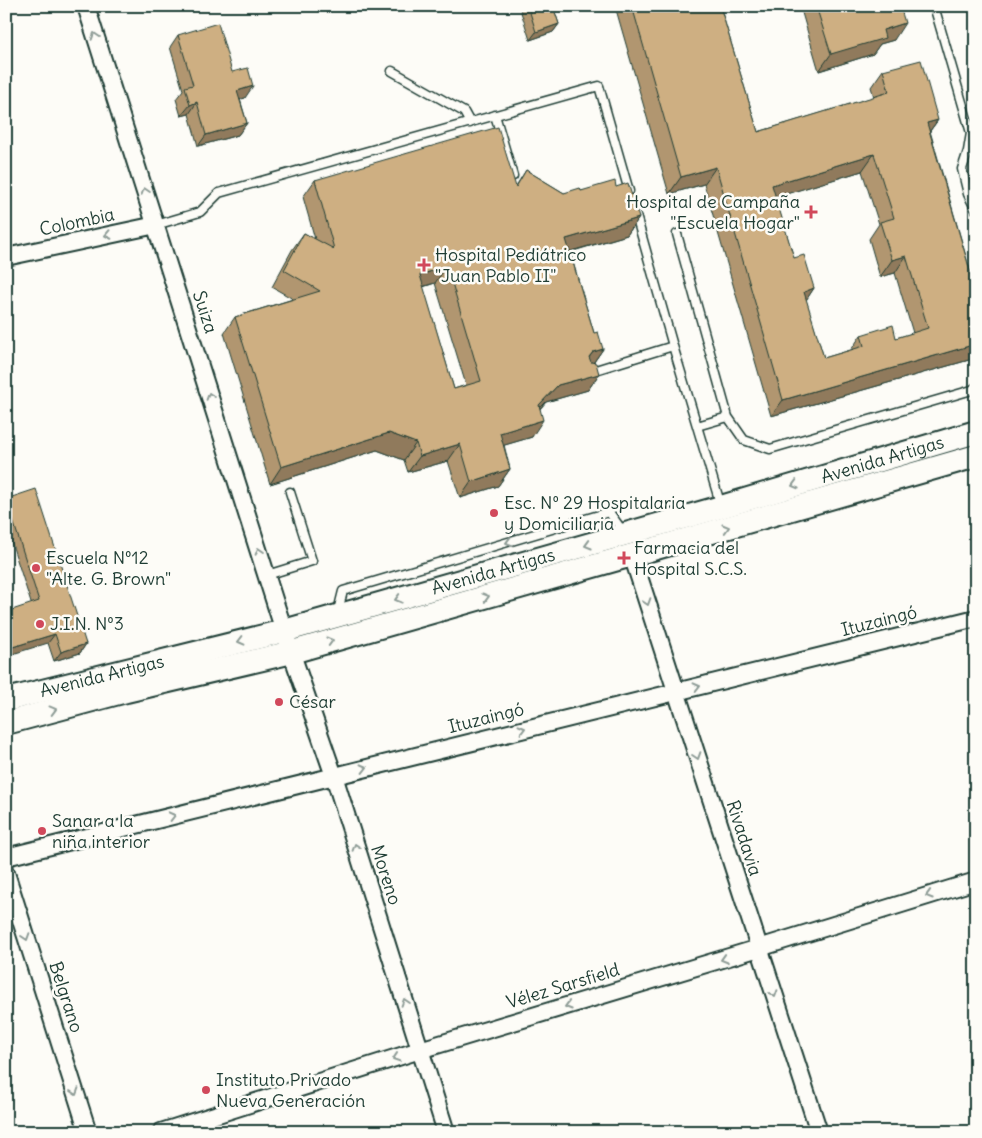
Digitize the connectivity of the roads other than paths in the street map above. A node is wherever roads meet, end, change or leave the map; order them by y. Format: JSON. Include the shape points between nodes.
{"nodes":[{"id":1,"x":86,"y":6,"type":"edge"},
{"id":2,"x":934,"y":6,"type":"edge"},
{"id":3,"x":392,"y":72,"type":"dead end"},
{"id":4,"x":495,"y":115,"type":"junction"},
{"id":5,"x":470,"y":122,"type":"junction"},
{"id":6,"x":973,"y":133,"type":"edge"},
{"id":7,"x":513,"y":176,"type":"edge"},
{"id":8,"x":631,"y":197,"type":"edge"},
{"id":9,"x":634,"y":206,"type":"edge"},
{"id":10,"x":976,"y":210,"type":"edge"},
{"id":11,"x":156,"y":225,"type":"junction"},
{"id":12,"x":677,"y":234,"type":"dead end"},
{"id":13,"x":6,"y":257,"type":"edge"},
{"id":14,"x":673,"y":346,"type":"junction"},
{"id":15,"x":583,"y":374,"type":"edge"},
{"id":16,"x":976,"y":387,"type":"edge"},
{"id":17,"x":728,"y":417,"type":"junction"},
{"id":18,"x":697,"y":426,"type":"junction"},
{"id":19,"x":976,"y":432,"type":"edge"},
{"id":20,"x":976,"y":456,"type":"edge"},
{"id":21,"x":290,"y":492,"type":"dead end"},
{"id":22,"x":721,"y":507,"type":"junction"},
{"id":23,"x":629,"y":545,"type":"junction"},
{"id":24,"x":267,"y":575,"type":"junction"},
{"id":25,"x":976,"y":618,"type":"edge"},
{"id":26,"x":284,"y":630,"type":"junction"},
{"id":27,"x":292,"y":652,"type":"junction"},
{"id":28,"x":676,"y":692,"type":"junction"},
{"id":29,"x":6,"y":700,"type":"edge"},
{"id":30,"x":6,"y":723,"type":"edge"},
{"id":31,"x":334,"y":776,"type":"junction"},
{"id":32,"x":6,"y":857,"type":"edge"},
{"id":33,"x":6,"y":874,"type":"edge"},
{"id":34,"x":976,"y":881,"type":"edge"},
{"id":35,"x":759,"y":948,"type":"junction"},
{"id":36,"x":420,"y":1050,"type":"junction"},
{"id":37,"x":88,"y":1132,"type":"edge"},
{"id":38,"x":161,"y":1132,"type":"edge"},
{"id":39,"x":446,"y":1132,"type":"edge"},
{"id":40,"x":819,"y":1132,"type":"edge"}],
"edges":[{"from":11,"to":1,"type":"street","name":"Suiza","one_way":true},
{"from":2,"to":6,"type":"lane"},
{"from":3,"to":5,"type":"lane","via":[[464,112]]},
{"from":4,"to":5,"type":"lane"},
{"from":4,"to":7,"type":"lane"},
{"from":4,"to":8,"type":"lane","via":[[599,86]]},
{"from":5,"to":11,"type":"lane","via":[[219,193],[200,212]]},
{"from":6,"to":10,"type":"lane","via":[[962,169]]},
{"from":9,"to":14,"type":"lane"},
{"from":11,"to":13,"type":"street","name":"Colombia","one_way":true},
{"from":24,"to":11,"type":"street","name":"Suiza","one_way":true},
{"from":12,"to":17,"type":"lane"},
{"from":14,"to":15,"type":"lane"},
{"from":14,"to":18,"type":"lane"},
{"from":16,"to":17,"type":"lane","via":[[770,449],[744,440]]},
{"from":17,"to":18,"type":"lane"},
{"from":18,"to":22,"type":"lane"},
{"from":19,"to":22,"type":"main road","name":"Avenida Artigas","one_way":true},
{"from":23,"to":20,"type":"main road","name":"Avenida Artigas","one_way":true},
{"from":21,"to":24,"type":"lane","via":[[312,561]]},
{"from":22,"to":23,"type":"main road","name":"Avenida Artigas"},
{"from":23,"to":26,"type":"main road","name":"Avenida Artigas","one_way":true},
{"from":27,"to":23,"type":"main road","name":"Avenida Artigas","one_way":true},
{"from":23,"to":28,"type":"street","name":"Rivadavia","one_way":true},
{"from":24,"to":26,"type":"street","name":"Suiza"},
{"from":28,"to":25,"type":"street","name":"Ituzaingó","one_way":true},
{"from":26,"to":27,"type":"street","name":"Moreno"},
{"from":26,"to":29,"type":"main road","name":"Avenida Artigas","one_way":true},
{"from":30,"to":27,"type":"main road","name":"Avenida Artigas","one_way":true},
{"from":27,"to":31,"type":"street","name":"Moreno"},
{"from":31,"to":28,"type":"street","name":"Ituzaingó","one_way":true},
{"from":28,"to":35,"type":"street","name":"Rivadavia","one_way":true},
{"from":32,"to":31,"type":"street","name":"Ituzaingó","one_way":true},
{"from":36,"to":31,"type":"street","name":"Moreno","one_way":true},
{"from":33,"to":37,"type":"street","name":"Belgrano","one_way":true},
{"from":34,"to":35,"type":"street","name":"Vélez Sarsfield","one_way":true},
{"from":35,"to":36,"type":"street","name":"Vélez Sarsfield","one_way":true},
{"from":35,"to":40,"type":"street","name":"Rivadavia","one_way":true},
{"from":36,"to":38,"type":"street","name":"Vélez Sarsfield","one_way":true},
{"from":36,"to":39,"type":"street","name":"Moreno"}]}
